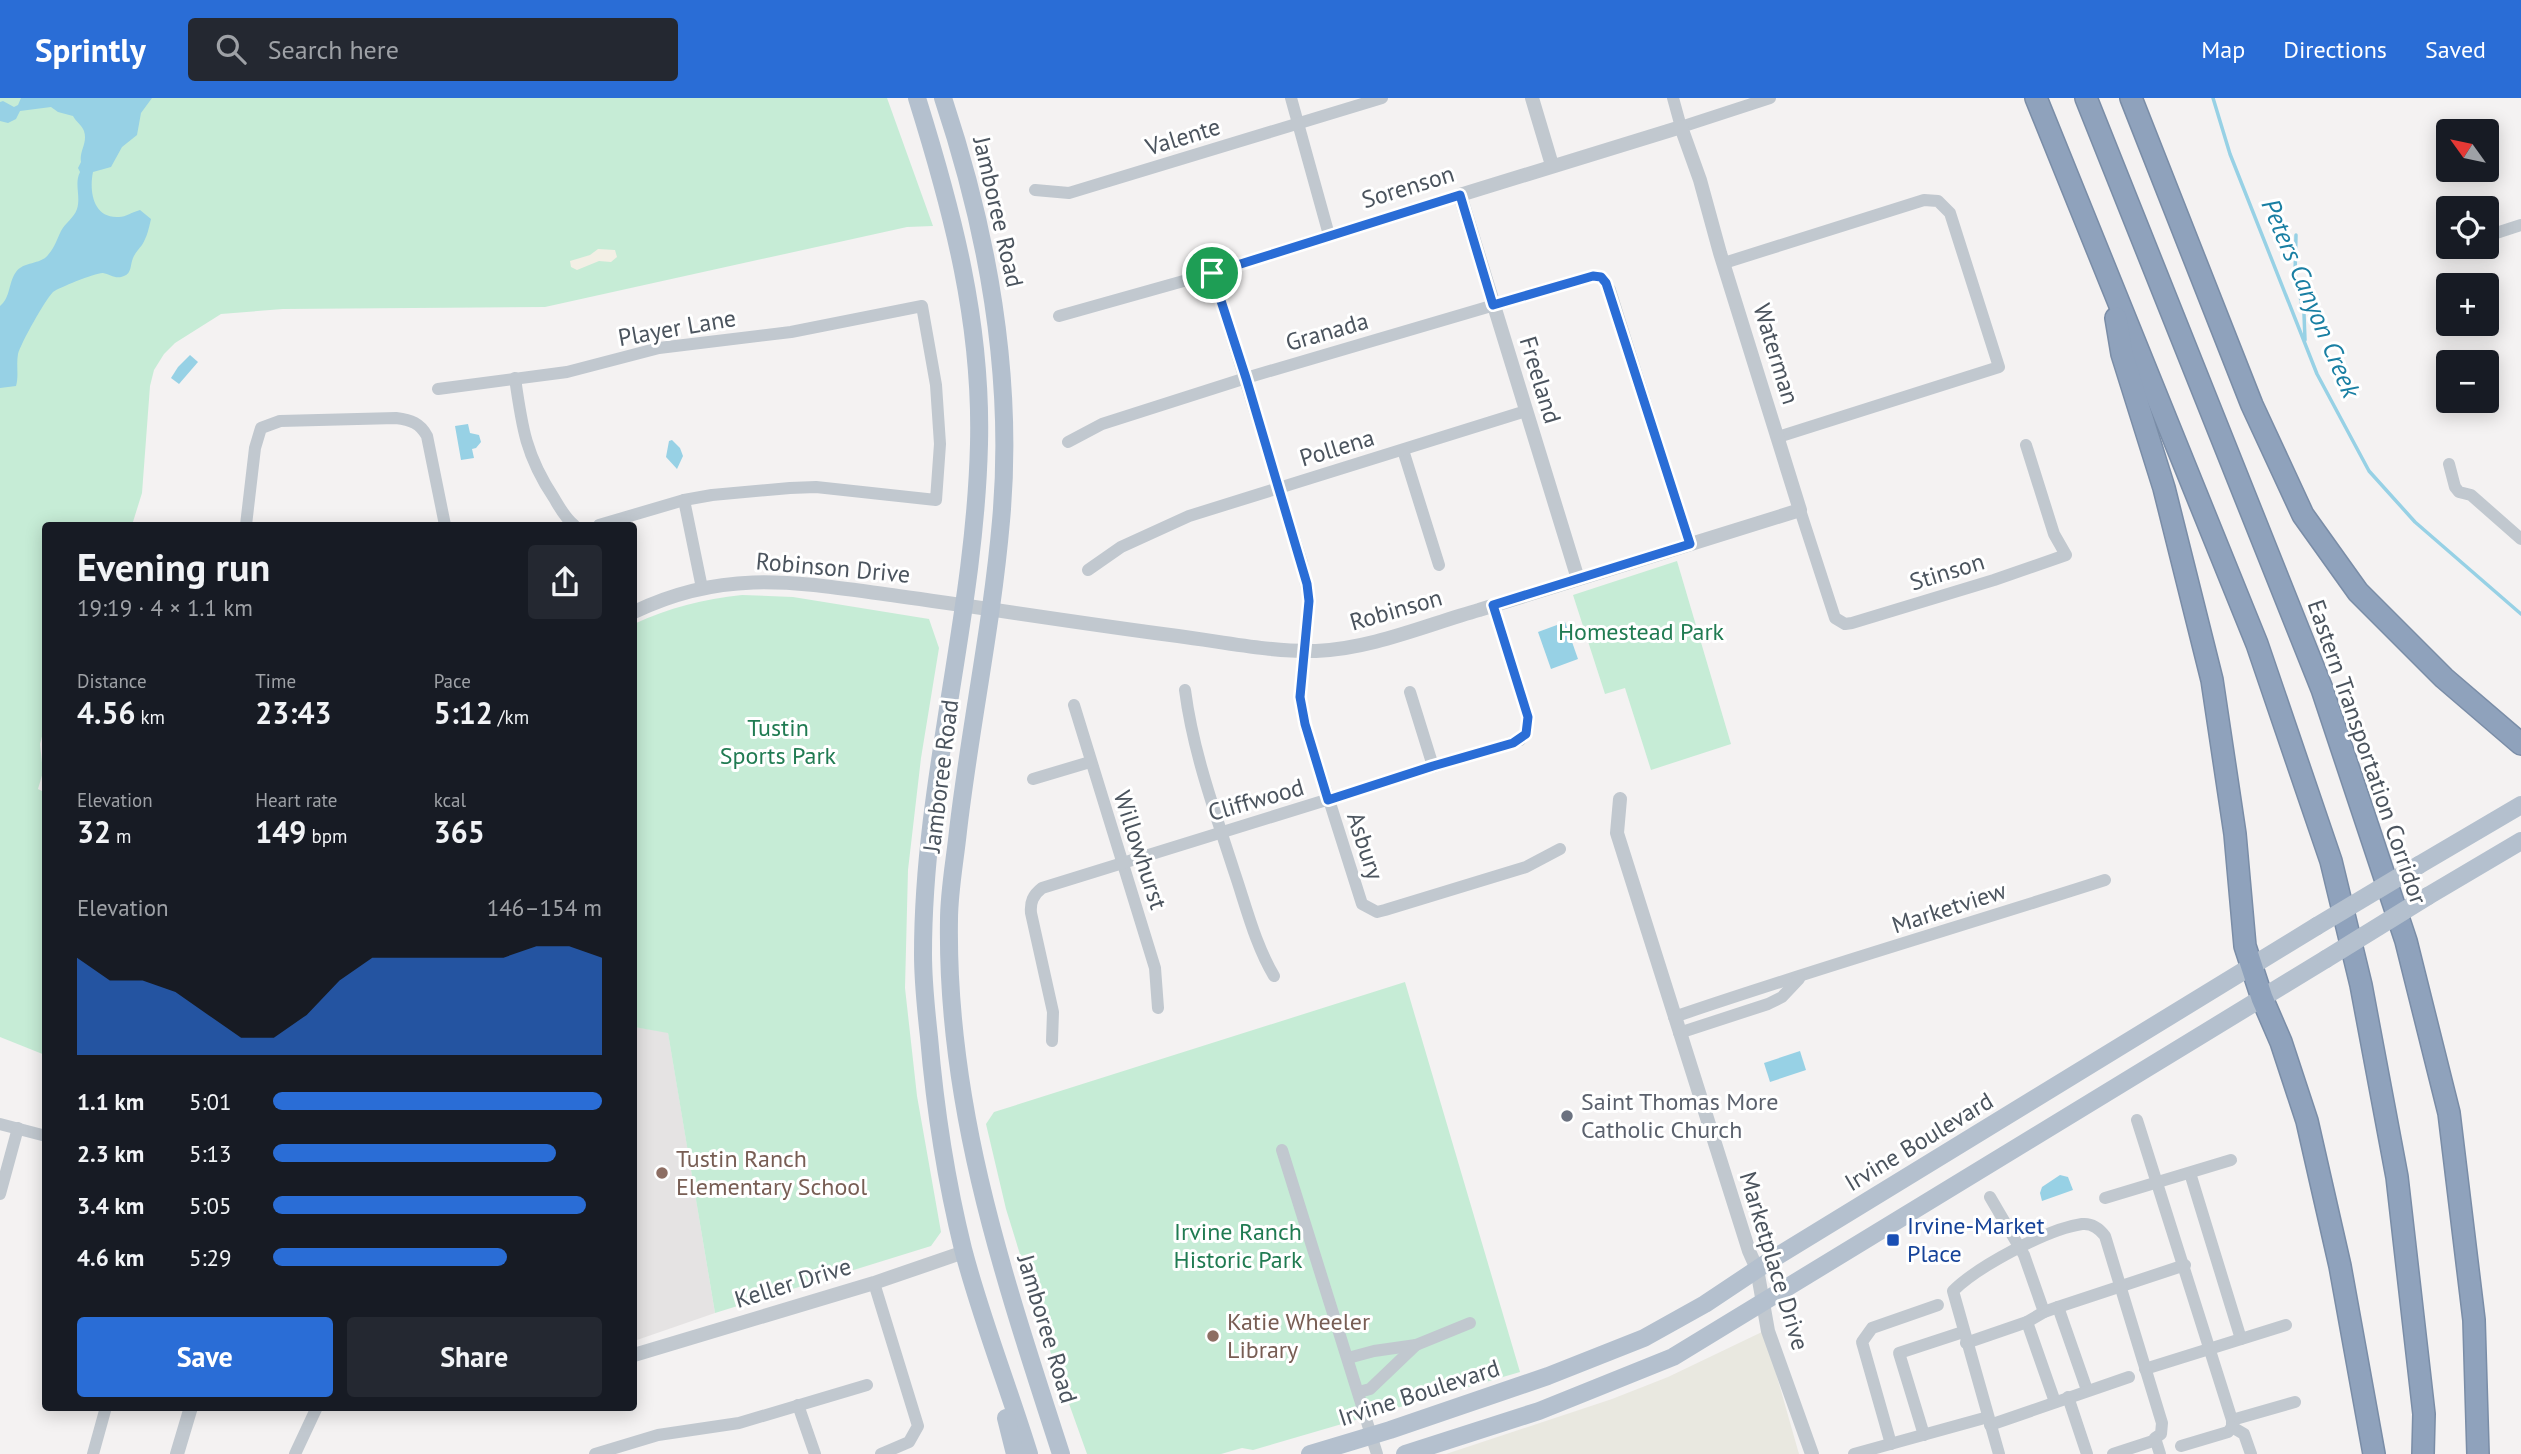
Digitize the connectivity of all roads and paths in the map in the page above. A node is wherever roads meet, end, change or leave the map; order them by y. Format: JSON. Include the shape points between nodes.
{"nodes":[{"id":1,"x":917,"y":98,"type":"edge"},
{"id":2,"x":943,"y":98,"type":"edge"},
{"id":3,"x":1291,"y":98,"type":"edge"},
{"id":4,"x":1382,"y":98,"type":"edge"},
{"id":5,"x":1532,"y":98,"type":"edge"},
{"id":6,"x":1673,"y":98,"type":"edge"},
{"id":7,"x":1770,"y":98,"type":"edge"},
{"id":8,"x":2036,"y":98,"type":"edge"},
{"id":9,"x":2086,"y":98,"type":"edge"},
{"id":10,"x":2131,"y":98,"type":"edge"},
{"id":11,"x":1299,"y":124,"type":"junction"},
{"id":12,"x":1681,"y":127,"type":"junction"},
{"id":13,"x":1552,"y":165,"type":"junction"},
{"id":14,"x":1034,"y":190,"type":"dead end"},
{"id":15,"x":1460,"y":195,"type":"junction"},
{"id":16,"x":2521,"y":225,"type":"edge"},
{"id":17,"x":2499,"y":232,"type":"edge"},
{"id":18,"x":1329,"y":235,"type":"junction"},
{"id":19,"x":1724,"y":263,"type":"junction"},
{"id":20,"x":1212,"y":273,"type":"junction"},
{"id":21,"x":2111,"y":282,"type":"junction"},
{"id":22,"x":1493,"y":305,"type":"junction"},
{"id":23,"x":1059,"y":316,"type":"dead end"},
{"id":24,"x":515,"y":378,"type":"junction"},
{"id":25,"x":1246,"y":378,"type":"junction"},
{"id":26,"x":439,"y":389,"type":"dead end"},
{"id":27,"x":1526,"y":411,"type":"junction"},
{"id":28,"x":1778,"y":438,"type":"junction"},
{"id":29,"x":1068,"y":442,"type":"dead end"},
{"id":30,"x":2026,"y":445,"type":"dead end"},
{"id":31,"x":1403,"y":450,"type":"junction"},
{"id":32,"x":2449,"y":464,"type":"dead end"},
{"id":33,"x":1280,"y":488,"type":"junction"},
{"id":34,"x":684,"y":500,"type":"junction"},
{"id":35,"x":1800,"y":510,"type":"junction"},
{"id":36,"x":246,"y":522,"type":"edge"},
{"id":37,"x":444,"y":522,"type":"edge"},
{"id":38,"x":571,"y":522,"type":"edge"},
{"id":39,"x":609,"y":522,"type":"edge"},
{"id":40,"x":2521,"y":539,"type":"edge"},
{"id":41,"x":1690,"y":544,"type":"junction"},
{"id":42,"x":1439,"y":565,"type":"dead end"},
{"id":43,"x":1088,"y":570,"type":"dead end"},
{"id":44,"x":1578,"y":579,"type":"junction"},
{"id":45,"x":702,"y":588,"type":"junction"},
{"id":46,"x":963,"y":605,"type":"junction"},
{"id":47,"x":1493,"y":605,"type":"junction"},
{"id":48,"x":990,"y":610,"type":"junction"},
{"id":49,"x":637,"y":611,"type":"edge"},
{"id":50,"x":1840,"y":622,"type":"joint"},
{"id":51,"x":1305,"y":651,"type":"junction"},
{"id":52,"x":1185,"y":690,"type":"dead end"},
{"id":53,"x":1410,"y":692,"type":"dead end"},
{"id":54,"x":1074,"y":705,"type":"dead end"},
{"id":55,"x":2521,"y":744,"type":"edge"},
{"id":56,"x":1090,"y":762,"type":"junction"},
{"id":57,"x":1433,"y":766,"type":"junction"},
{"id":58,"x":1033,"y":779,"type":"dead end"},
{"id":59,"x":1620,"y":799,"type":"dead end"},
{"id":60,"x":1328,"y":800,"type":"junction"},
{"id":61,"x":2521,"y":805,"type":"edge"},
{"id":62,"x":1222,"y":831,"type":"junction"},
{"id":63,"x":2521,"y":841,"type":"edge"},
{"id":64,"x":1560,"y":849,"type":"dead end"},
{"id":65,"x":1123,"y":863,"type":"junction"},
{"id":66,"x":2105,"y":880,"type":"dead end"},
{"id":67,"x":2250,"y":965,"type":"junction"},
{"id":68,"x":1805,"y":974,"type":"junction"},
{"id":69,"x":1274,"y":976,"type":"dead end"},
{"id":70,"x":2262,"y":998,"type":"junction"},
{"id":71,"x":1158,"y":1008,"type":"dead end"},
{"id":72,"x":1674,"y":1017,"type":"junction"},
{"id":73,"x":1679,"y":1033,"type":"junction"},
{"id":74,"x":1052,"y":1041,"type":"dead end"},
{"id":75,"x":2137,"y":1120,"type":"dead end"},
{"id":76,"x":0,"y":1124,"type":"edge"},
{"id":77,"x":18,"y":1128,"type":"junction"},
{"id":78,"x":42,"y":1135,"type":"edge"},
{"id":79,"x":1282,"y":1150,"type":"dead end"},
{"id":80,"x":2231,"y":1160,"type":"dead end"},
{"id":81,"x":2190,"y":1172,"type":"junction"},
{"id":82,"x":2157,"y":1183,"type":"junction"},
{"id":83,"x":0,"y":1194,"type":"edge"},
{"id":84,"x":1990,"y":1197,"type":"dead end"},
{"id":85,"x":2105,"y":1198,"type":"dead end"},
{"id":86,"x":2020,"y":1247,"type":"junction"},
{"id":87,"x":964,"y":1252,"type":"junction"},
{"id":88,"x":2185,"y":1265,"type":"junction"},
{"id":89,"x":1757,"y":1269,"type":"junction"},
{"id":90,"x":874,"y":1283,"type":"junction"},
{"id":91,"x":2120,"y":1285,"type":"junction"},
{"id":92,"x":1763,"y":1304,"type":"junction"},
{"id":93,"x":1938,"y":1305,"type":"dead end"},
{"id":94,"x":2058,"y":1307,"type":"junction"},
{"id":95,"x":2044,"y":1312,"type":"junction"},
{"id":96,"x":2026,"y":1322,"type":"junction"},
{"id":97,"x":1470,"y":1323,"type":"dead end"},
{"id":98,"x":2286,"y":1325,"type":"dead end"},
{"id":99,"x":1965,"y":1337,"type":"junction"},
{"id":100,"x":2241,"y":1339,"type":"junction"},
{"id":101,"x":1416,"y":1345,"type":"junction"},
{"id":102,"x":2209,"y":1349,"type":"junction"},
{"id":103,"x":996,"y":1350,"type":"junction"},
{"id":104,"x":637,"y":1354,"type":"edge"},
{"id":105,"x":1348,"y":1358,"type":"junction"},
{"id":106,"x":2145,"y":1369,"type":"junction"},
{"id":107,"x":2129,"y":1377,"type":"dead end"},
{"id":108,"x":867,"y":1385,"type":"dead end"},
{"id":109,"x":2087,"y":1390,"type":"junction"},
{"id":110,"x":1359,"y":1392,"type":"junction"},
{"id":111,"x":2068,"y":1397,"type":"junction"},
{"id":112,"x":2055,"y":1402,"type":"junction"},
{"id":113,"x":2295,"y":1402,"type":"dead end"},
{"id":114,"x":798,"y":1405,"type":"junction"},
{"id":115,"x":105,"y":1411,"type":"edge"},
{"id":116,"x":190,"y":1411,"type":"edge"},
{"id":117,"x":315,"y":1411,"type":"edge"},
{"id":118,"x":1989,"y":1421,"type":"junction"},
{"id":119,"x":2232,"y":1424,"type":"junction"},
{"id":120,"x":1372,"y":1435,"type":"junction"},
{"id":121,"x":1924,"y":1435,"type":"junction"},
{"id":122,"x":2156,"y":1440,"type":"junction"},
{"id":123,"x":1891,"y":1444,"type":"junction"},
{"id":124,"x":2181,"y":1446,"type":"dead end"},
{"id":125,"x":93,"y":1454,"type":"edge"},
{"id":126,"x":177,"y":1454,"type":"edge"},
{"id":127,"x":295,"y":1454,"type":"edge"},
{"id":128,"x":595,"y":1454,"type":"edge"},
{"id":129,"x":815,"y":1454,"type":"edge"},
{"id":130,"x":881,"y":1454,"type":"edge"},
{"id":131,"x":1016,"y":1454,"type":"edge"},
{"id":132,"x":1029,"y":1454,"type":"edge"},
{"id":133,"x":1061,"y":1454,"type":"edge"},
{"id":134,"x":1310,"y":1454,"type":"edge"},
{"id":135,"x":1377,"y":1454,"type":"edge"},
{"id":136,"x":1405,"y":1454,"type":"edge"},
{"id":137,"x":1812,"y":1454,"type":"edge"},
{"id":138,"x":1854,"y":1454,"type":"edge"},
{"id":139,"x":1999,"y":1454,"type":"edge"},
{"id":140,"x":2087,"y":1454,"type":"edge"},
{"id":141,"x":2113,"y":1454,"type":"edge"},
{"id":142,"x":2161,"y":1454,"type":"edge"},
{"id":143,"x":2251,"y":1454,"type":"edge"},
{"id":144,"x":2374,"y":1454,"type":"edge"},
{"id":145,"x":2423,"y":1454,"type":"edge"},
{"id":146,"x":2478,"y":1454,"type":"edge"}],
"edges":[{"from":1,"to":46,"type":"main road","name":"Jamboree Road","via":[[947,195],[975,336],[979,444]]},
{"from":2,"to":48,"type":"main road","name":"Jamboree Road","via":[[977,215],[1001,374],[1001,520]]},
{"from":3,"to":11,"type":"street"},
{"from":4,"to":11,"type":"street","name":"Valente"},
{"from":5,"to":13,"type":"street"},
{"from":6,"to":12,"type":"street","name":"Waterman"},
{"from":7,"to":12,"type":"street","name":"Sorenson"},
{"from":8,"to":21,"type":"highway"},
{"from":9,"to":146,"type":"highway","name":"Eastern Transportation Corridor","via":[[2322,689],[2406,941],[2449,1113],[2474,1320]]},
{"from":10,"to":55,"type":"highway","via":[[2252,405],[2303,515],[2358,592],[2444,678]]},
{"from":11,"to":14,"type":"street","name":"Valente","via":[[1069,193]]},
{"from":11,"to":18,"type":"street"},
{"from":12,"to":13,"type":"street","name":"Sorenson"},
{"from":12,"to":19,"type":"street","name":"Waterman"},
{"from":13,"to":15,"type":"street","name":"Sorenson"},
{"from":15,"to":18,"type":"street","name":"Sorenson"},
{"from":15,"to":22,"type":"street","name":"Freeland"},
{"from":16,"to":17,"type":"street"},
{"from":18,"to":20,"type":"street","name":"Sorenson"},
{"from":19,"to":28,"type":"street","name":"Waterman"},
{"from":19,"to":28,"type":"street","via":[[1924,200],[1938,201],[1950,213],[1999,367]]},
{"from":20,"to":23,"type":"street","name":"Sorenson"},
{"from":20,"to":25,"type":"street","name":"Asbury"},
{"from":21,"to":67,"type":"highway","via":[[2122,354],[2164,488],[2212,680]]},
{"from":21,"to":145,"type":"highway","via":[[2257,644],[2331,861],[2361,985],[2397,1177],[2424,1414]]},
{"from":22,"to":25,"type":"street","name":"Granada"},
{"from":22,"to":27,"type":"street","name":"Freeland"},
{"from":22,"to":41,"type":"street","name":"Granada","via":[[1601,277],[1610,290]]},
{"from":24,"to":26,"type":"street","name":"Player Lane"},
{"from":24,"to":34,"type":"street","name":"Player Lane","via":[[567,372],[659,348],[791,332],[922,306],[936,385],[940,444],[936,500],[816,487]]},
{"from":24,"to":38,"type":"street","via":[[531,460]]},
{"from":25,"to":29,"type":"street","name":"Granada","via":[[1102,424]]},
{"from":25,"to":33,"type":"street","name":"Asbury"},
{"from":27,"to":31,"type":"street","name":"Pollena"},
{"from":27,"to":44,"type":"street","name":"Freeland"},
{"from":28,"to":35,"type":"street","name":"Waterman"},
{"from":30,"to":50,"type":"street","name":"Stinson","via":[[2054,534],[2066,555],[1852,623]]},
{"from":31,"to":33,"type":"street","name":"Pollena"},
{"from":31,"to":42,"type":"street"},
{"from":32,"to":40,"type":"street","via":[[2459,492],[2471,495]]},
{"from":33,"to":43,"type":"street","name":"Pollena","via":[[1152,531]]},
{"from":33,"to":51,"type":"street","name":"Asbury","via":[[1307,584]]},
{"from":34,"to":39,"type":"street"},
{"from":34,"to":45,"type":"street"},
{"from":35,"to":41,"type":"street","name":"Robinson"},
{"from":35,"to":50,"type":"street","name":"Waterman","via":[[1833,613]]},
{"from":36,"to":37,"type":"street","via":[[261,428],[280,421],[396,418],[409,419],[427,436]]},
{"from":41,"to":44,"type":"street","name":"Robinson"},
{"from":44,"to":47,"type":"street","name":"Robinson"},
{"from":45,"to":46,"type":"street","name":"Robinson Drive","via":[[768,581]]},
{"from":45,"to":49,"type":"street","name":"Robinson Drive"},
{"from":46,"to":48,"type":"street","name":"Robinson Drive"},
{"from":46,"to":87,"type":"main road","name":"Jamboree Road","via":[[934,791],[923,957],[934,1102]]},
{"from":47,"to":51,"type":"street","name":"Robinson","via":[[1344,649]]},
{"from":47,"to":57,"type":"street","name":"Cliffwood","via":[[1528,717],[1526,734],[1513,743]]},
{"from":48,"to":51,"type":"street","name":"Robinson"},
{"from":48,"to":133,"type":"main road","name":"Jamboree Road","via":[[952,882],[951,1003],[964,1115],[978,1182]]},
{"from":51,"to":60,"type":"street","name":"Asbury","via":[[1300,697]]},
{"from":52,"to":62,"type":"street","via":[[1190,729]]},
{"from":53,"to":57,"type":"street"},
{"from":54,"to":56,"type":"street","name":"Willowhurst"},
{"from":56,"to":58,"type":"street"},
{"from":56,"to":65,"type":"street","name":"Willowhurst"},
{"from":57,"to":60,"type":"street","name":"Cliffwood"},
{"from":59,"to":72,"type":"street","name":"Marketplace Drive","via":[[1618,833]]},
{"from":60,"to":62,"type":"street","name":"Cliffwood"},
{"from":60,"to":64,"type":"street","name":"Asbury","via":[[1358,895],[1362,904],[1377,912],[1526,867]]},
{"from":61,"to":67,"type":"main road","name":"Irvine Boulevard","bridge":true},
{"from":62,"to":65,"type":"street","name":"Cliffwood"},
{"from":62,"to":69,"type":"street","via":[[1262,956]]},
{"from":63,"to":70,"type":"main road","bridge":true},
{"from":65,"to":71,"type":"street","name":"Willowhurst","via":[[1155,968]]},
{"from":65,"to":74,"type":"street","name":"Cliffwood","via":[[1042,888],[1032,899],[1031,913],[1053,1012]]},
{"from":66,"to":68,"type":"street","name":"Marketview"},
{"from":67,"to":70,"type":"highway"},
{"from":67,"to":89,"type":"main road","name":"Irvine Boulevard"},
{"from":68,"to":72,"type":"street","name":"Marketview"},
{"from":68,"to":73,"type":"street","name":"Marketview","via":[[1768,1004]]},
{"from":70,"to":92,"type":"main road"},
{"from":70,"to":144,"type":"highway","via":[[2307,1121],[2343,1278]]},
{"from":72,"to":73,"type":"street","name":"Marketplace Drive"},
{"from":73,"to":89,"type":"street","name":"Marketplace Drive"},
{"from":75,"to":82,"type":"street"},
{"from":76,"to":77,"type":"street"},
{"from":77,"to":78,"type":"street"},
{"from":77,"to":83,"type":"street"},
{"from":79,"to":105,"type":"street"},
{"from":80,"to":81,"type":"street"},
{"from":81,"to":82,"type":"street"},
{"from":81,"to":100,"type":"street"},
{"from":82,"to":85,"type":"street"},
{"from":82,"to":88,"type":"street"},
{"from":84,"to":86,"type":"street"},
{"from":86,"to":91,"type":"street","via":[[2083,1224],[2092,1225],[2105,1236]]},
{"from":86,"to":95,"type":"street"},
{"from":86,"to":99,"type":"street","via":[[1964,1279],[1953,1291]]},
{"from":87,"to":90,"type":"street","name":"Keller Drive"},
{"from":87,"to":103,"type":"main road","name":"Jamboree Road"},
{"from":88,"to":91,"type":"street"},
{"from":88,"to":102,"type":"street"},
{"from":89,"to":92,"type":"street","name":"Marketplace Drive"},
{"from":89,"to":120,"type":"main road","name":"Irvine Boulevard","via":[[1644,1338],[1548,1376]]},
{"from":90,"to":104,"type":"street","name":"Keller Drive"},
{"from":90,"to":130,"type":"street","via":[[918,1426],[909,1442]]},
{"from":91,"to":94,"type":"street"},
{"from":91,"to":106,"type":"street"},
{"from":92,"to":136,"type":"main road","via":[[1651,1367],[1539,1411]]},
{"from":92,"to":137,"type":"street","name":"Marketplace Drive","via":[[1768,1331]]},
{"from":93,"to":123,"type":"street","via":[[1872,1328],[1862,1342]]},
{"from":94,"to":95,"type":"street"},
{"from":94,"to":109,"type":"street"},
{"from":95,"to":96,"type":"street"},
{"from":96,"to":99,"type":"street"},
{"from":96,"to":112,"type":"street"},
{"from":97,"to":101,"type":"street"},
{"from":98,"to":100,"type":"street"},
{"from":99,"to":118,"type":"street"},
{"from":99,"to":121,"type":"street","via":[[1899,1353]]},
{"from":100,"to":102,"type":"street"},
{"from":101,"to":105,"type":"street"},
{"from":101,"to":110,"type":"street","via":[[1370,1389]]},
{"from":102,"to":106,"type":"street"},
{"from":102,"to":119,"type":"street"},
{"from":103,"to":131,"type":"main road","via":[[995,1380]]},
{"from":103,"to":132,"type":"main road","name":"Jamboree Road"},
{"from":105,"to":110,"type":"street"},
{"from":106,"to":122,"type":"street","via":[[2162,1423]]},
{"from":107,"to":109,"type":"street"},
{"from":108,"to":114,"type":"street"},
{"from":109,"to":111,"type":"street"},
{"from":110,"to":120,"type":"street"},
{"from":111,"to":112,"type":"street"},
{"from":111,"to":140,"type":"street"},
{"from":112,"to":118,"type":"street"},
{"from":113,"to":119,"type":"street"},
{"from":114,"to":128,"type":"street","via":[[739,1423],[658,1436]]},
{"from":114,"to":129,"type":"street"},
{"from":115,"to":125,"type":"street"},
{"from":116,"to":126,"type":"street"},
{"from":117,"to":127,"type":"street"},
{"from":118,"to":121,"type":"street"},
{"from":118,"to":139,"type":"street"},
{"from":119,"to":124,"type":"street","via":[[2228,1432]]},
{"from":119,"to":143,"type":"street","via":[[2244,1434]]},
{"from":120,"to":134,"type":"main road","name":"Irvine Boulevard"},
{"from":120,"to":135,"type":"street"},
{"from":121,"to":123,"type":"street"},
{"from":122,"to":141,"type":"street"},
{"from":122,"to":142,"type":"street"},
{"from":123,"to":138,"type":"street"}]}
